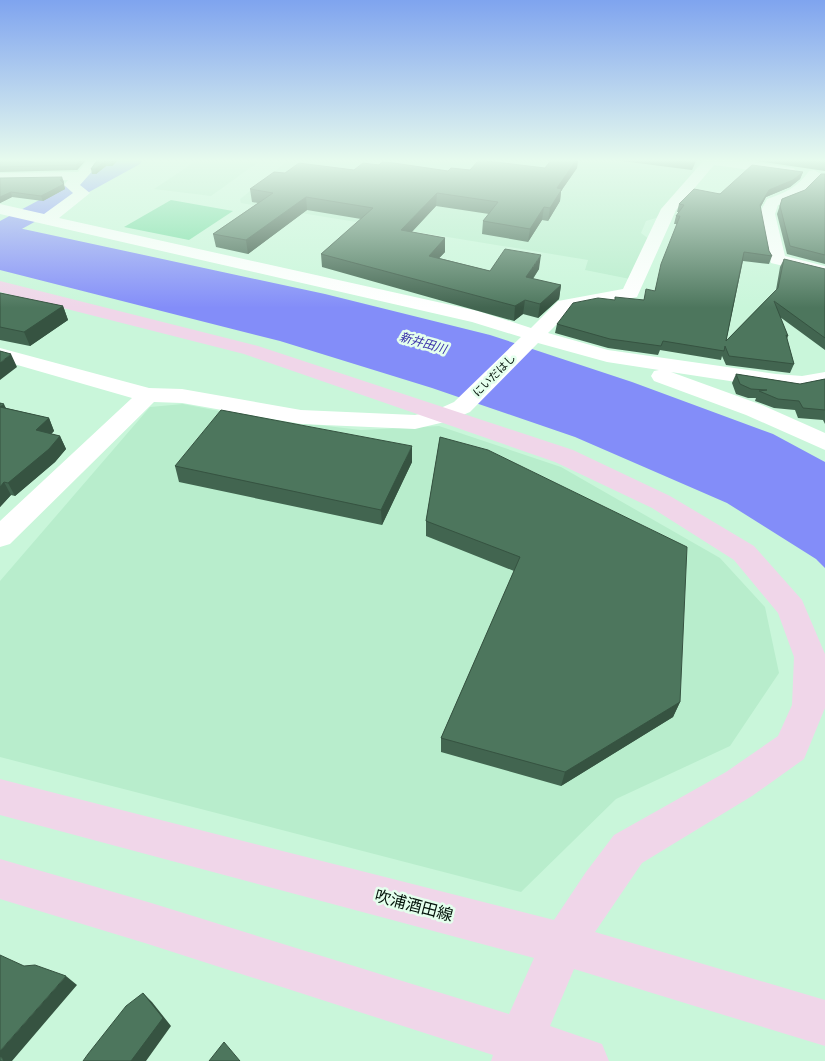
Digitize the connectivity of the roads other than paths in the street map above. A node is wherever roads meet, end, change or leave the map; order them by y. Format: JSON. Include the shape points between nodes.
{"nodes":[{"id":1,"x":0,"y":209,"type":"edge"},
{"id":2,"x":57,"y":209,"type":"edge"},
{"id":3,"x":669,"y":209,"type":"edge"},
{"id":4,"x":769,"y":209,"type":"edge"},
{"id":5,"x":47,"y":219,"type":"junction"},
{"id":6,"x":825,"y":271,"type":"edge"},
{"id":7,"x":0,"y":286,"type":"edge"},
{"id":8,"x":530,"y":339,"type":"junction"},
{"id":9,"x":0,"y":354,"type":"edge"},
{"id":10,"x":607,"y":356,"type":"junction"},
{"id":11,"x":825,"y":379,"type":"edge"},
{"id":12,"x":148,"y":395,"type":"junction"},
{"id":13,"x":451,"y":411,"type":"junction"},
{"id":14,"x":825,"y":442,"type":"edge"},
{"id":15,"x":0,"y":536,"type":"edge"},
{"id":16,"x":0,"y":797,"type":"edge"},
{"id":17,"x":0,"y":879,"type":"edge"},
{"id":18,"x":563,"y":944,"type":"junction"},
{"id":19,"x":820,"y":1022,"type":"edge"},
{"id":20,"x":518,"y":1050,"type":"edge"},
{"id":21,"x":585,"y":1061,"type":"edge"}],
"edges":[{"from":1,"to":5,"type":"street"},
{"from":2,"to":5,"type":"street"},
{"from":3,"to":8,"type":"street","name":"にいだはし","via":[[630,292],[565,305]]},
{"from":4,"to":6,"type":"street","via":[[767,214],[777,259]]},
{"from":5,"to":8,"type":"street","via":[[478,317]]},
{"from":7,"to":13,"type":"street","via":[[251,350]]},
{"from":8,"to":10,"type":"street"},
{"from":8,"to":13,"type":"street","name":"にいだはし"},
{"from":9,"to":12,"type":"street"},
{"from":10,"to":11,"type":"street","via":[[776,381],[802,383]]},
{"from":10,"to":14,"type":"street","via":[[754,410]]},
{"from":12,"to":13,"type":"street","via":[[182,396],[301,418],[415,422]]},
{"from":12,"to":15,"type":"street"},
{"from":13,"to":18,"type":"street","via":[[564,456],[661,502],[744,553],[790,608],[810,657],[809,705],[791,747],[739,784],[628,848]]},
{"from":16,"to":18,"type":"street","name":"吹浦酒田線"},
{"from":17,"to":20,"type":"street"},
{"from":18,"to":19,"type":"street","name":"吹浦酒田線"},
{"from":18,"to":20,"type":"street"},
{"from":20,"to":21,"type":"street"}]}
